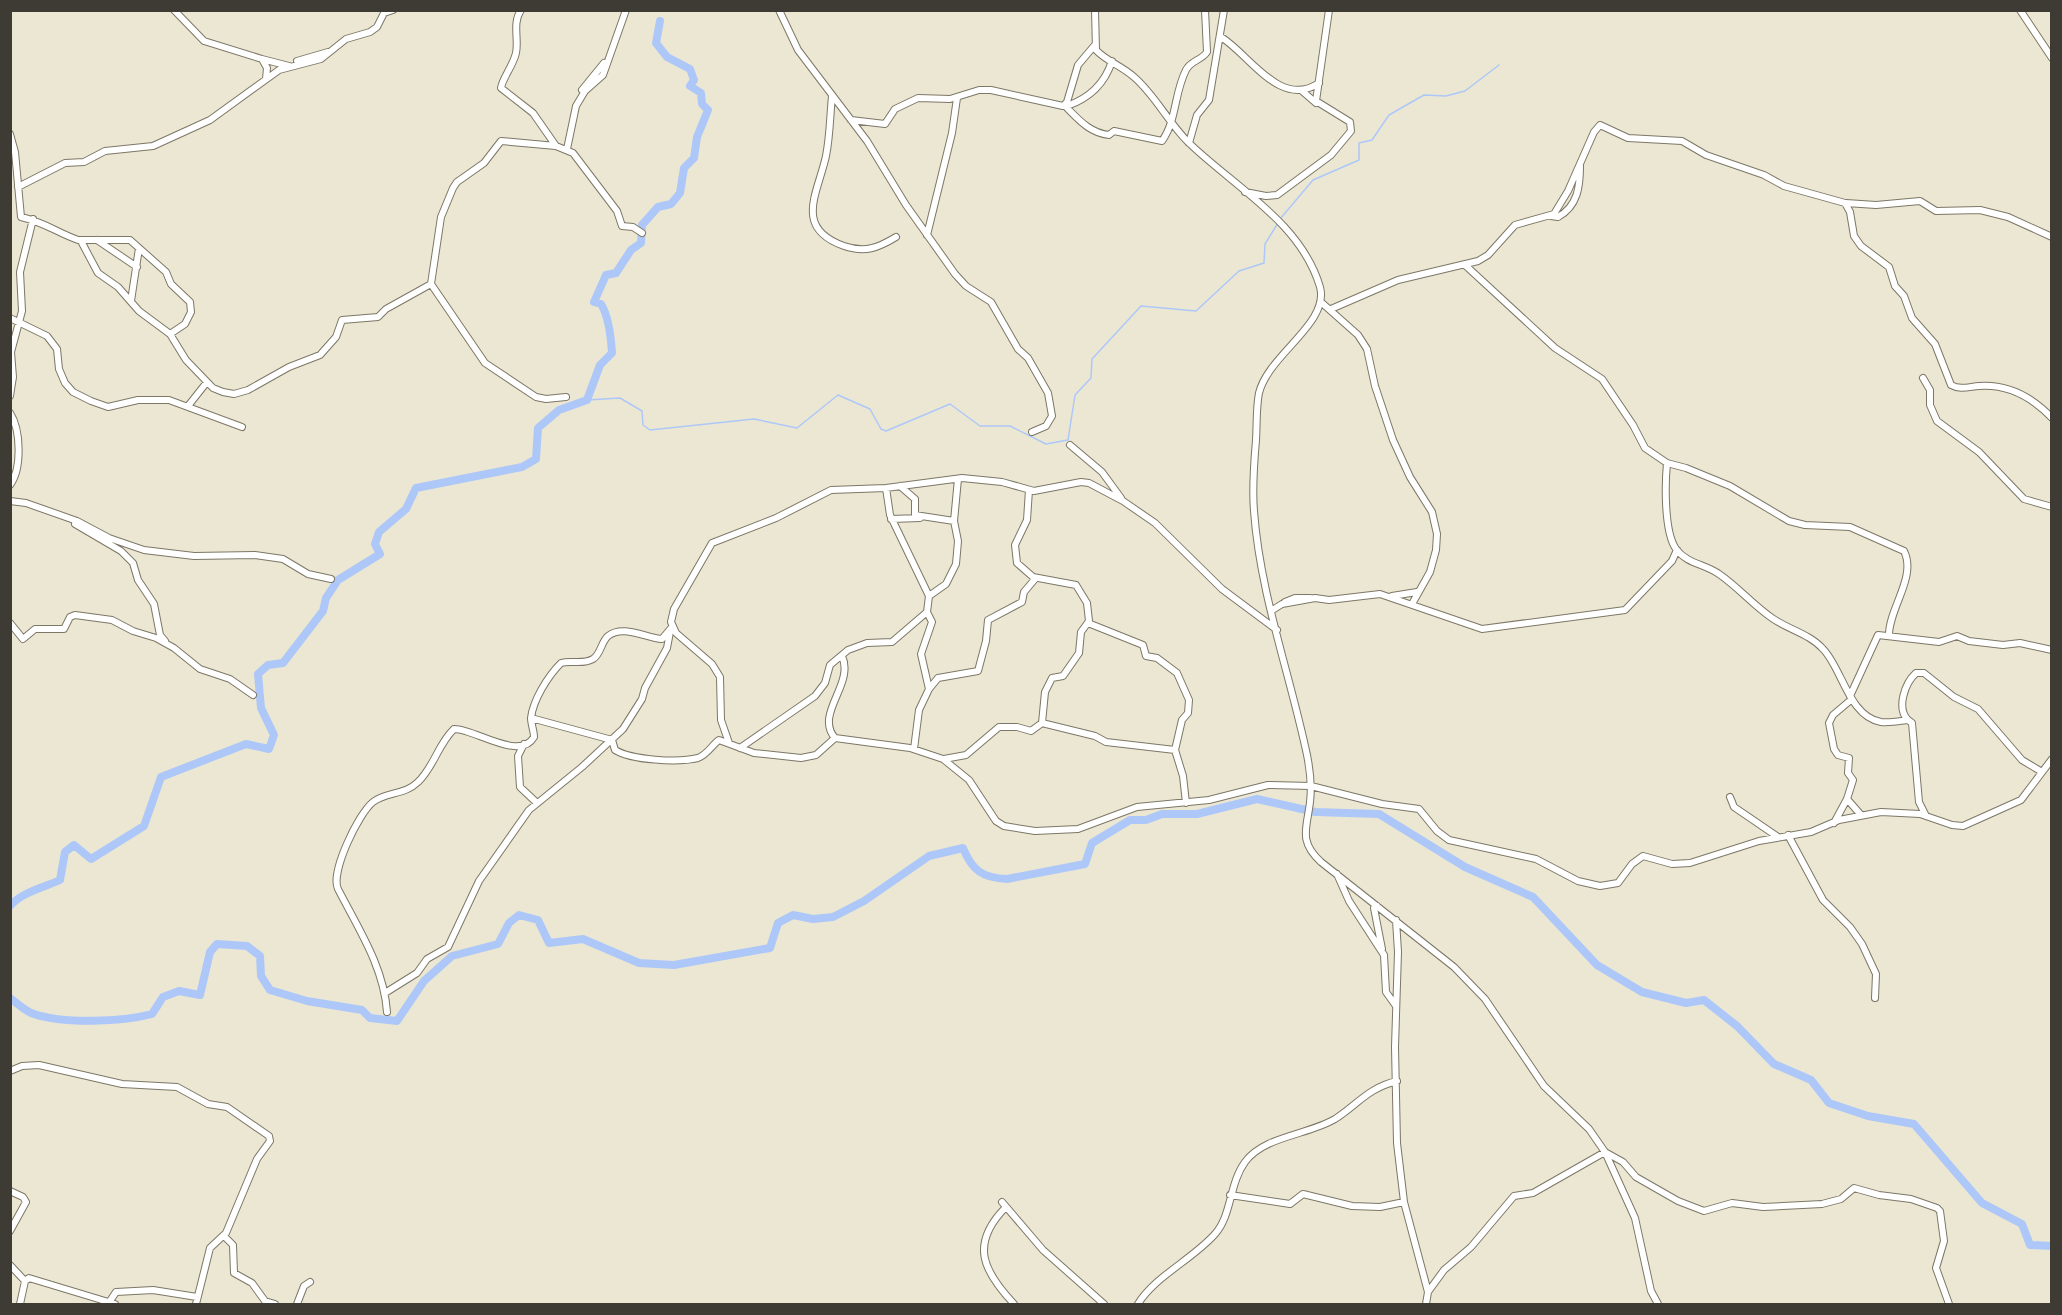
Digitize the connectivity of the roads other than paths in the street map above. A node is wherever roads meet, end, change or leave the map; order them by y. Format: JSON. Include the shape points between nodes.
{"nodes":[{"id":1,"x":174,"y":10,"type":"edge"},
{"id":2,"x":393,"y":10,"type":"edge"},
{"id":3,"x":521,"y":10,"type":"edge"},
{"id":4,"x":626,"y":10,"type":"edge"},
{"id":5,"x":779,"y":10,"type":"edge"},
{"id":6,"x":1095,"y":10,"type":"edge"},
{"id":7,"x":1205,"y":10,"type":"edge"},
{"id":8,"x":1329,"y":10,"type":"edge"},
{"id":9,"x":2020,"y":10,"type":"edge"},
{"id":10,"x":1222,"y":11,"type":"edge"},
{"id":11,"x":1221,"y":37,"type":"junction"},
{"id":12,"x":1094,"y":46,"type":"junction"},
{"id":13,"x":2052,"y":58,"type":"edge"},
{"id":14,"x":262,"y":59,"type":"junction"},
{"id":15,"x":1112,"y":61,"type":"junction"},
{"id":16,"x":291,"y":66,"type":"junction"},
{"id":17,"x":266,"y":79,"type":"junction"},
{"id":18,"x":1319,"y":83,"type":"junction"},
{"id":19,"x":1301,"y":90,"type":"junction"},
{"id":20,"x":832,"y":95,"type":"junction"},
{"id":21,"x":957,"y":98,"type":"junction"},
{"id":22,"x":1316,"y":103,"type":"junction"},
{"id":23,"x":1067,"y":104,"type":"junction"},
{"id":24,"x":851,"y":120,"type":"junction"},
{"id":25,"x":1172,"y":125,"type":"junction"},
{"id":26,"x":10,"y":134,"type":"edge"},
{"id":27,"x":1189,"y":143,"type":"junction"},
{"id":28,"x":556,"y":146,"type":"junction"},
{"id":29,"x":567,"y":149,"type":"junction"},
{"id":30,"x":1580,"y":164,"type":"junction"},
{"id":31,"x":18,"y":187,"type":"junction"},
{"id":32,"x":1245,"y":192,"type":"junction"},
{"id":33,"x":1845,"y":203,"type":"junction"},
{"id":34,"x":1551,"y":215,"type":"junction"},
{"id":35,"x":33,"y":219,"type":"junction"},
{"id":36,"x":642,"y":233,"type":"dead end"},
{"id":37,"x":927,"y":235,"type":"junction"},
{"id":38,"x":896,"y":237,"type":"dead end"},
{"id":39,"x":2052,"y":237,"type":"edge"},
{"id":40,"x":80,"y":240,"type":"junction"},
{"id":41,"x":96,"y":240,"type":"junction"},
{"id":42,"x":139,"y":248,"type":"junction"},
{"id":43,"x":1465,"y":265,"type":"junction"},
{"id":44,"x":137,"y":267,"type":"junction"},
{"id":45,"x":431,"y":284,"type":"junction"},
{"id":46,"x":131,"y":301,"type":"junction"},
{"id":47,"x":1322,"y":303,"type":"junction"},
{"id":48,"x":1332,"y":309,"type":"junction"},
{"id":49,"x":10,"y":318,"type":"edge"},
{"id":50,"x":20,"y":322,"type":"junction"},
{"id":51,"x":170,"y":334,"type":"junction"},
{"id":52,"x":1923,"y":378,"type":"dead end"},
{"id":53,"x":207,"y":382,"type":"junction"},
{"id":54,"x":10,"y":396,"type":"edge"},
{"id":55,"x":566,"y":397,"type":"dead end"},
{"id":56,"x":188,"y":406,"type":"junction"},
{"id":57,"x":10,"y":413,"type":"edge"},
{"id":58,"x":2052,"y":418,"type":"edge"},
{"id":59,"x":242,"y":427,"type":"dead end"},
{"id":60,"x":1032,"y":432,"type":"dead end"},
{"id":61,"x":1070,"y":445,"type":"dead end"},
{"id":62,"x":1667,"y":464,"type":"junction"},
{"id":63,"x":957,"y":479,"type":"junction"},
{"id":64,"x":10,"y":485,"type":"edge"},
{"id":65,"x":900,"y":486,"type":"junction"},
{"id":66,"x":886,"y":488,"type":"junction"},
{"id":67,"x":1029,"y":490,"type":"junction"},
{"id":68,"x":10,"y":501,"type":"edge"},
{"id":69,"x":1123,"y":501,"type":"junction"},
{"id":70,"x":2052,"y":507,"type":"edge"},
{"id":71,"x":64,"y":517,"type":"junction"},
{"id":72,"x":891,"y":519,"type":"junction"},
{"id":73,"x":929,"y":519,"type":"junction"},
{"id":74,"x":954,"y":521,"type":"junction"},
{"id":75,"x":1677,"y":550,"type":"junction"},
{"id":76,"x":331,"y":579,"type":"dead end"},
{"id":77,"x":1035,"y":579,"type":"junction"},
{"id":78,"x":1417,"y":592,"type":"junction"},
{"id":79,"x":1380,"y":594,"type":"junction"},
{"id":80,"x":929,"y":596,"type":"junction"},
{"id":81,"x":1412,"y":604,"type":"junction"},
{"id":82,"x":1271,"y":611,"type":"junction"},
{"id":83,"x":927,"y":612,"type":"junction"},
{"id":84,"x":10,"y":623,"type":"edge"},
{"id":85,"x":1088,"y":623,"type":"junction"},
{"id":86,"x":671,"y":629,"type":"junction"},
{"id":87,"x":1277,"y":630,"type":"junction"},
{"id":88,"x":1889,"y":635,"type":"junction"},
{"id":89,"x":168,"y":644,"type":"junction"},
{"id":90,"x":2052,"y":650,"type":"edge"},
{"id":91,"x":842,"y":656,"type":"junction"},
{"id":92,"x":929,"y":689,"type":"junction"},
{"id":93,"x":253,"y":695,"type":"dead end"},
{"id":94,"x":1851,"y":698,"type":"junction"},
{"id":95,"x":531,"y":718,"type":"junction"},
{"id":96,"x":1908,"y":720,"type":"junction"},
{"id":97,"x":1042,"y":723,"type":"junction"},
{"id":98,"x":835,"y":738,"type":"junction"},
{"id":99,"x":612,"y":740,"type":"junction"},
{"id":100,"x":729,"y":743,"type":"junction"},
{"id":101,"x":524,"y":744,"type":"junction"},
{"id":102,"x":740,"y":748,"type":"junction"},
{"id":103,"x":914,"y":749,"type":"junction"},
{"id":104,"x":1175,"y":750,"type":"junction"},
{"id":105,"x":943,"y":759,"type":"junction"},
{"id":106,"x":2052,"y":759,"type":"edge"},
{"id":107,"x":2042,"y":772,"type":"junction"},
{"id":108,"x":1311,"y":786,"type":"junction"},
{"id":109,"x":1730,"y":797,"type":"dead end"},
{"id":110,"x":1847,"y":799,"type":"junction"},
{"id":111,"x":1186,"y":802,"type":"junction"},
{"id":112,"x":1919,"y":802,"type":"junction"},
{"id":113,"x":537,"y":803,"type":"junction"},
{"id":114,"x":1916,"y":813,"type":"junction"},
{"id":115,"x":1861,"y":815,"type":"junction"},
{"id":116,"x":1926,"y":816,"type":"junction"},
{"id":117,"x":1834,"y":823,"type":"junction"},
{"id":118,"x":1788,"y":835,"type":"junction"},
{"id":119,"x":1779,"y":837,"type":"junction"},
{"id":120,"x":1336,"y":873,"type":"junction"},
{"id":121,"x":1377,"y":906,"type":"junction"},
{"id":122,"x":1396,"y":920,"type":"junction"},
{"id":123,"x":1384,"y":955,"type":"junction"},
{"id":124,"x":385,"y":993,"type":"junction"},
{"id":125,"x":1875,"y":998,"type":"dead end"},
{"id":126,"x":1396,"y":1006,"type":"junction"},
{"id":127,"x":387,"y":1012,"type":"dead end"},
{"id":128,"x":10,"y":1071,"type":"edge"},
{"id":129,"x":1397,"y":1081,"type":"junction"},
{"id":130,"x":1605,"y":1152,"type":"junction"},
{"id":131,"x":10,"y":1191,"type":"edge"},
{"id":132,"x":1230,"y":1195,"type":"junction"},
{"id":133,"x":1404,"y":1202,"type":"junction"},
{"id":134,"x":10,"y":1232,"type":"edge"},
{"id":135,"x":224,"y":1236,"type":"junction"},
{"id":136,"x":10,"y":1265,"type":"edge"},
{"id":137,"x":25,"y":1281,"type":"junction"},
{"id":138,"x":310,"y":1282,"type":"dead end"},
{"id":139,"x":1428,"y":1292,"type":"junction"},
{"id":140,"x":197,"y":1301,"type":"edge"},
{"id":141,"x":112,"y":1303,"type":"edge"},
{"id":142,"x":20,"y":1305,"type":"edge"},
{"id":143,"x":275,"y":1305,"type":"edge"},
{"id":144,"x":297,"y":1305,"type":"edge"},
{"id":145,"x":1014,"y":1305,"type":"edge"},
{"id":146,"x":1104,"y":1305,"type":"edge"},
{"id":147,"x":1138,"y":1305,"type":"edge"},
{"id":148,"x":1426,"y":1305,"type":"edge"},
{"id":149,"x":1658,"y":1305,"type":"edge"},
{"id":150,"x":1949,"y":1305,"type":"edge"}],
"edges":[{"from":1,"to":14,"type":"street","via":[[204,41]]},
{"from":2,"to":16,"type":"street","via":[[384,13],[370,32],[346,39],[321,59]]},
{"from":3,"to":28,"type":"street","via":[[513,66],[501,88],[533,114]]},
{"from":4,"to":29,"type":"street","via":[[609,59],[582,89]]},
{"from":5,"to":20,"type":"street","via":[[798,50]]},
{"from":6,"to":12,"type":"street"},
{"from":7,"to":25,"type":"street","via":[[1207,52],[1186,69]]},
{"from":8,"to":18,"type":"street"},
{"from":9,"to":13,"type":"street"},
{"from":10,"to":11,"type":"street"},
{"from":11,"to":19,"type":"street","via":[[1272,82]]},
{"from":11,"to":27,"type":"street","via":[[1209,100],[1197,116]]},
{"from":12,"to":15,"type":"street"},
{"from":12,"to":23,"type":"street","via":[[1078,65]]},
{"from":14,"to":16,"type":"street"},
{"from":14,"to":17,"type":"street","via":[[267,68]]},
{"from":15,"to":23,"type":"street","via":[[1092,93]]},
{"from":15,"to":25,"type":"street","via":[[1141,83]]},
{"from":16,"to":17,"type":"street"},
{"from":17,"to":31,"type":"street","via":[[219,116],[158,144],[105,151],[84,162],[65,163]]},
{"from":18,"to":19,"type":"street"},
{"from":18,"to":22,"type":"street"},
{"from":19,"to":22,"type":"street"},
{"from":20,"to":24,"type":"street"},
{"from":20,"to":38,"type":"street","via":[[827,149],[812,209],[814,224],[825,237],[857,250],[878,248]]},
{"from":21,"to":23,"type":"street","via":[[991,90]]},
{"from":21,"to":24,"type":"street","via":[[918,98],[895,109],[885,124]]},
{"from":21,"to":37,"type":"street"},
{"from":22,"to":32,"type":"street","via":[[1350,122],[1351,131],[1346,139],[1277,195]]},
{"from":23,"to":25,"type":"street","via":[[1066,108],[1086,126],[1106,135],[1114,131],[1161,141]]},
{"from":24,"to":37,"type":"street"},
{"from":25,"to":27,"type":"street"},
{"from":26,"to":31,"type":"street"},
{"from":27,"to":32,"type":"street"},
{"from":28,"to":29,"type":"street"},
{"from":28,"to":45,"type":"street","via":[[501,141],[484,163],[457,182],[441,218]]},
{"from":29,"to":36,"type":"street","via":[[617,211],[622,226]]},
{"from":30,"to":33,"type":"street","via":[[1600,125],[1628,138],[1682,141],[1785,186]]},
{"from":30,"to":34,"type":"street","via":[[1557,212]]},
{"from":30,"to":34,"type":"street","via":[[1579,192],[1565,213],[1555,218]]},
{"from":31,"to":35,"type":"street","via":[[15,209],[21,217]]},
{"from":32,"to":47,"type":"street","via":[[1282,225],[1306,255],[1319,283]]},
{"from":33,"to":39,"type":"street","via":[[1920,201],[1936,211],[1980,210]]},
{"from":33,"to":58,"type":"street","via":[[1854,236],[1889,267],[1912,318],[1935,344],[1951,385],[1963,389],[2003,387],[2026,397]]},
{"from":34,"to":43,"type":"street","via":[[1515,225],[1488,255]]},
{"from":35,"to":40,"type":"street","via":[[67,238]]},
{"from":35,"to":50,"type":"street","via":[[20,272]]},
{"from":37,"to":60,"type":"street","via":[[961,281],[991,302],[1048,393],[1050,421]]},
{"from":40,"to":41,"type":"street"},
{"from":40,"to":46,"type":"street","via":[[98,273]]},
{"from":41,"to":42,"type":"street","via":[[130,240]]},
{"from":41,"to":44,"type":"street"},
{"from":42,"to":44,"type":"street"},
{"from":42,"to":51,"type":"street","via":[[166,272],[171,284],[191,305],[185,324]]},
{"from":43,"to":48,"type":"street","via":[[1442,267],[1398,280]]},
{"from":43,"to":62,"type":"street","via":[[1555,348],[1602,379],[1645,448]]},
{"from":44,"to":46,"type":"street"},
{"from":45,"to":53,"type":"street","via":[[378,317],[342,320],[336,337],[323,353],[257,386],[228,393]]},
{"from":45,"to":55,"type":"street","via":[[485,363],[536,397]]},
{"from":46,"to":51,"type":"street"},
{"from":47,"to":48,"type":"street"},
{"from":47,"to":82,"type":"street","via":[[1311,322],[1273,364],[1259,394],[1254,510]]},
{"from":48,"to":78,"type":"street","via":[[1367,349],[1393,440],[1432,512],[1436,550],[1430,572]]},
{"from":49,"to":50,"type":"street"},
{"from":50,"to":54,"type":"street","via":[[11,352],[14,377]]},
{"from":50,"to":56,"type":"street","via":[[50,338],[57,349],[62,379],[80,396],[104,406],[149,399]]},
{"from":51,"to":53,"type":"street","via":[[186,360]]},
{"from":52,"to":70,"type":"street","via":[[1937,421],[1984,456],[2024,499]]},
{"from":53,"to":56,"type":"street"},
{"from":56,"to":59,"type":"street"},
{"from":57,"to":64,"type":"street","via":[[17,432],[17,473]]},
{"from":61,"to":69,"type":"street","via":[[1102,472]]},
{"from":62,"to":75,"type":"street","via":[[1664,493],[1670,538]]},
{"from":62,"to":88,"type":"street","via":[[1730,486],[1789,521],[1850,527],[1901,549],[1907,557],[1906,576],[1890,620]]},
{"from":63,"to":65,"type":"street"},
{"from":63,"to":67,"type":"street","via":[[1002,482]]},
{"from":63,"to":74,"type":"street"},
{"from":65,"to":66,"type":"street"},
{"from":65,"to":73,"type":"street","via":[[915,499],[915,515]]},
{"from":66,"to":72,"type":"street"},
{"from":66,"to":86,"type":"street","via":[[831,490],[776,518],[716,540],[676,604]]},
{"from":67,"to":69,"type":"street","via":[[1085,482]]},
{"from":67,"to":77,"type":"street","via":[[1026,520],[1016,541],[1015,557]]},
{"from":68,"to":71,"type":"street"},
{"from":69,"to":87,"type":"street","via":[[1155,523],[1222,589]]},
{"from":71,"to":76,"type":"street","via":[[144,550],[192,556],[255,555],[280,559],[308,574]]},
{"from":71,"to":89,"type":"street","via":[[129,558],[138,580],[149,593],[160,635]]},
{"from":72,"to":73,"type":"street"},
{"from":72,"to":80,"type":"street"},
{"from":73,"to":74,"type":"street"},
{"from":74,"to":80,"type":"street","via":[[958,546],[954,569],[946,584]]},
{"from":75,"to":81,"type":"street","via":[[1672,561],[1625,610],[1516,623],[1491,630]]},
{"from":75,"to":94,"type":"street","via":[[1691,562],[1717,572],[1769,616],[1823,649]]},
{"from":77,"to":85,"type":"street","via":[[1076,585],[1087,603]]},
{"from":77,"to":92,"type":"street","via":[[1024,592],[1022,602],[988,620],[978,671],[938,678]]},
{"from":78,"to":79,"type":"street","via":[[1403,596]]},
{"from":78,"to":81,"type":"street"},
{"from":79,"to":81,"type":"street"},
{"from":79,"to":82,"type":"street","via":[[1329,600],[1295,598]]},
{"from":80,"to":83,"type":"street"},
{"from":82,"to":87,"type":"street"},
{"from":83,"to":91,"type":"street","via":[[892,642],[862,644]]},
{"from":83,"to":92,"type":"street","via":[[932,622],[921,659]]},
{"from":84,"to":89,"type":"street","via":[[23,639],[35,629],[64,629],[75,615],[108,619]]},
{"from":85,"to":97,"type":"street","via":[[1082,630],[1074,663],[1064,676],[1052,678],[1046,687]]},
{"from":85,"to":104,"type":"street","via":[[1143,645],[1146,656],[1156,657],[1179,675],[1189,710],[1182,720]]},
{"from":86,"to":95,"type":"street","via":[[660,639],[616,633],[606,639],[594,659],[561,663],[541,692]]},
{"from":86,"to":99,"type":"street","via":[[667,648],[640,704]]},
{"from":86,"to":100,"type":"street","via":[[712,664],[720,677],[721,720]]},
{"from":87,"to":108,"type":"street"},
{"from":88,"to":90,"type":"street","via":[[1939,642],[1957,636]]},
{"from":88,"to":94,"type":"street","via":[[1875,638]]},
{"from":89,"to":93,"type":"street","via":[[200,669],[230,679]]},
{"from":91,"to":98,"type":"street","via":[[843,680],[829,718]]},
{"from":91,"to":102,"type":"street","via":[[830,665],[825,683],[815,696]]},
{"from":92,"to":103,"type":"street","via":[[919,710]]},
{"from":94,"to":96,"type":"street","via":[[1878,722]]},
{"from":94,"to":110,"type":"street","via":[[1829,723],[1836,753],[1850,759],[1848,772],[1853,780]]},
{"from":95,"to":99,"type":"street"},
{"from":95,"to":101,"type":"street","via":[[534,737]]},
{"from":96,"to":107,"type":"street","via":[[1902,706],[1908,681],[1916,673],[1924,673],[1954,697],[1978,709],[2022,760]]},
{"from":96,"to":112,"type":"street","via":[[1912,724]]},
{"from":97,"to":104,"type":"street","via":[[1106,742]]},
{"from":97,"to":105,"type":"street","via":[[1032,731],[999,727],[966,755]]},
{"from":98,"to":102,"type":"street","via":[[811,757],[791,758]]},
{"from":98,"to":103,"type":"street"},
{"from":99,"to":100,"type":"street","via":[[621,754],[650,758],[697,758],[719,740]]},
{"from":99,"to":113,"type":"street"},
{"from":100,"to":102,"type":"street"},
{"from":101,"to":113,"type":"street","via":[[518,756],[519,787]]},
{"from":101,"to":124,"type":"street","via":[[500,744],[454,729],[417,783],[374,801],[359,820],[338,866],[336,882],[358,922]]},
{"from":103,"to":105,"type":"street"},
{"from":104,"to":111,"type":"street"},
{"from":105,"to":111,"type":"street","via":[[969,780],[992,817],[1019,829],[1078,829],[1137,807]]},
{"from":106,"to":107,"type":"street"},
{"from":107,"to":116,"type":"street","via":[[2020,800],[1964,826]]},
{"from":108,"to":111,"type":"street","via":[[1259,786]]},
{"from":108,"to":119,"type":"street","via":[[1382,804],[1419,808],[1449,840],[1536,859],[1578,881],[1600,886],[1618,883],[1643,856],[1672,864],[1690,863]]},
{"from":108,"to":120,"type":"street","via":[[1304,830],[1308,846],[1316,858]]},
{"from":109,"to":119,"type":"street","via":[[1734,807]]},
{"from":110,"to":115,"type":"street"},
{"from":110,"to":117,"type":"street"},
{"from":112,"to":114,"type":"street"},
{"from":112,"to":116,"type":"street"},
{"from":113,"to":124,"type":"street","via":[[528,810],[479,881],[448,947]]},
{"from":114,"to":115,"type":"street"},
{"from":114,"to":116,"type":"street"},
{"from":115,"to":117,"type":"street"},
{"from":117,"to":118,"type":"street"},
{"from":118,"to":119,"type":"street"},
{"from":118,"to":125,"type":"street","via":[[1823,900],[1862,944],[1876,974]]},
{"from":120,"to":121,"type":"street"},
{"from":120,"to":123,"type":"street"},
{"from":121,"to":122,"type":"street"},
{"from":121,"to":123,"type":"street","via":[[1375,917]]},
{"from":122,"to":126,"type":"street"},
{"from":122,"to":130,"type":"street","via":[[1454,967],[1485,999],[1544,1086],[1589,1129]]},
{"from":123,"to":126,"type":"street","via":[[1386,992]]},
{"from":124,"to":127,"type":"street"},
{"from":126,"to":129,"type":"street"},
{"from":128,"to":135,"type":"street","via":[[39,1065],[122,1084],[173,1086],[208,1104],[227,1107],[259,1127],[270,1140],[257,1160]]},
{"from":129,"to":132,"type":"street","via":[[1364,1094],[1333,1120],[1253,1155],[1236,1177]]},
{"from":129,"to":133,"type":"street","via":[[1397,1143]]},
{"from":130,"to":139,"type":"street","via":[[1533,1193],[1514,1196]]},
{"from":130,"to":149,"type":"street","via":[[1635,1218],[1650,1291]]},
{"from":130,"to":150,"type":"street","via":[[1623,1162],[1636,1177],[1704,1211],[1732,1203],[1762,1207],[1822,1204],[1840,1199],[1854,1188],[1937,1208],[1944,1241],[1936,1268]]},
{"from":131,"to":134,"type":"street","via":[[26,1202]]},
{"from":132,"to":133,"type":"street","via":[[1290,1204],[1303,1194],[1352,1206],[1382,1207]]},
{"from":132,"to":147,"type":"street","via":[[1215,1234],[1146,1293]]},
{"from":133,"to":139,"type":"street"},
{"from":135,"to":140,"type":"street","via":[[210,1248]]},
{"from":135,"to":143,"type":"street","via":[[233,1245],[234,1273],[251,1282],[265,1301]]},
{"from":136,"to":137,"type":"street"},
{"from":137,"to":141,"type":"street","via":[[29,1278]]},
{"from":137,"to":142,"type":"street"},
{"from":138,"to":144,"type":"street","via":[[304,1286]]},
{"from":139,"to":148,"type":"street"},
{"from":140,"to":141,"type":"street","via":[[135,1290],[116,1292]]},
{"from":145,"to":146,"type":"street","via":[[993,1281],[984,1253],[987,1231],[1004,1205],[1043,1250]]}]}
